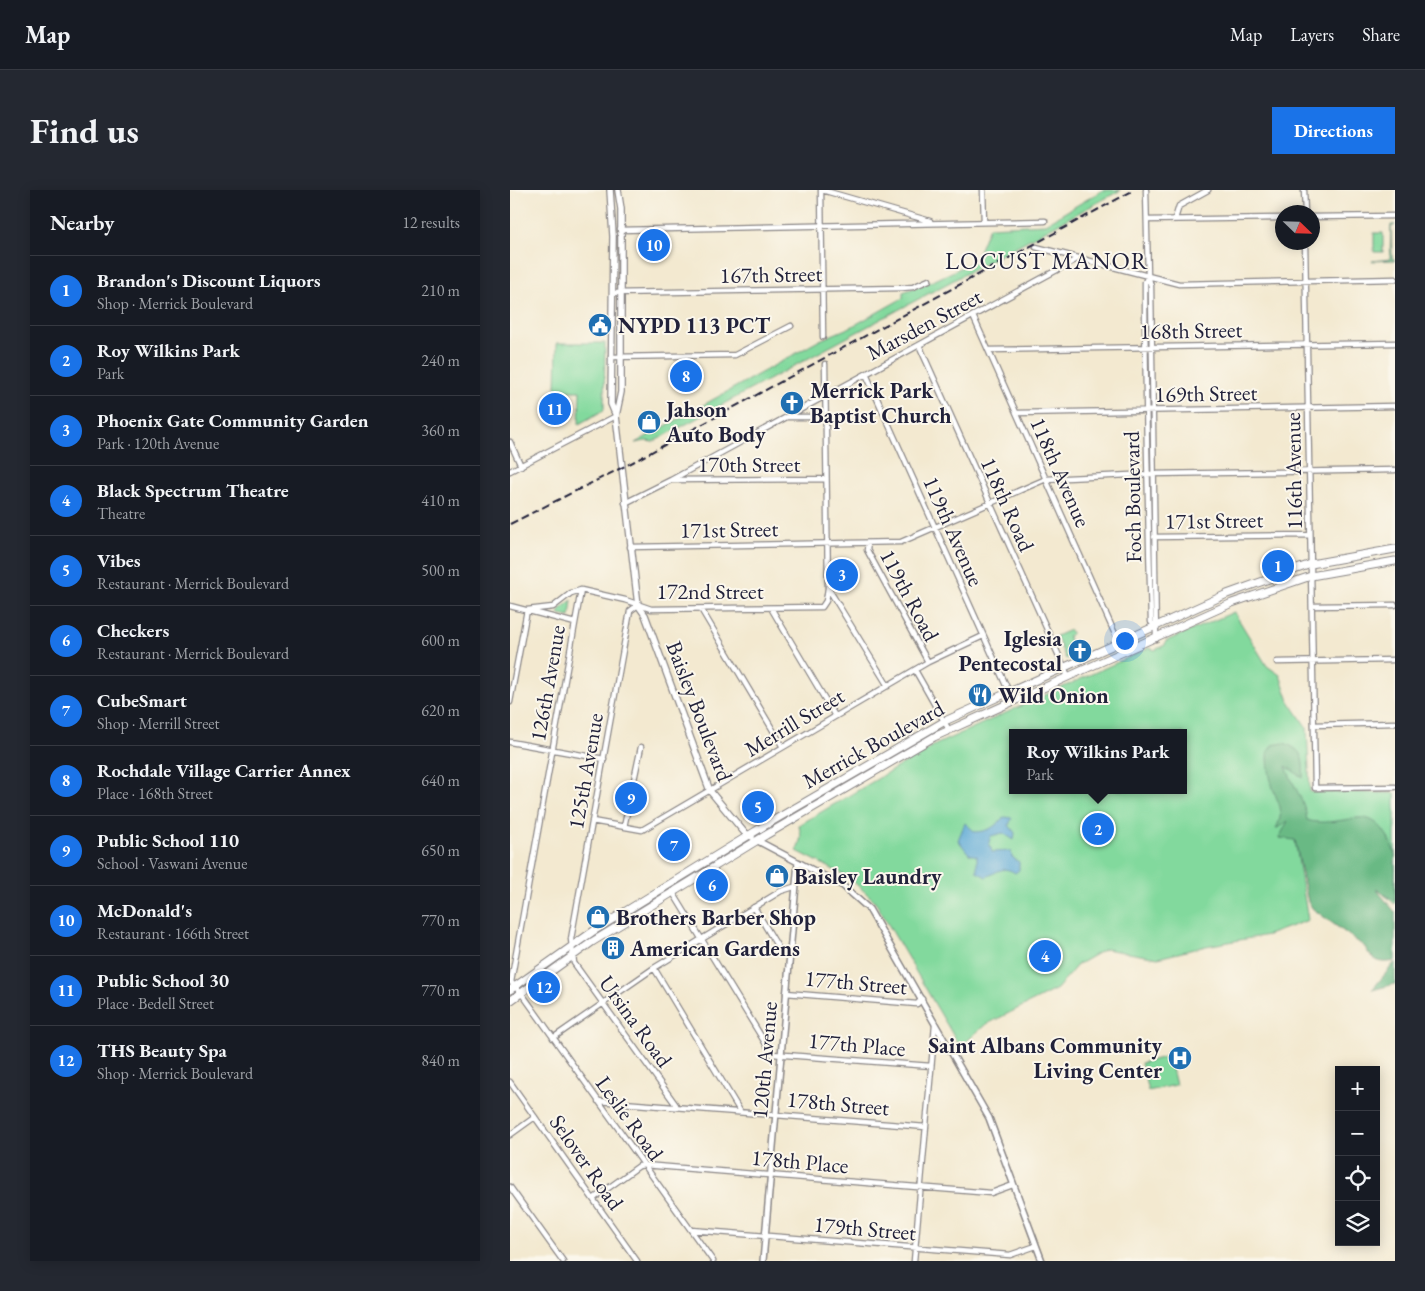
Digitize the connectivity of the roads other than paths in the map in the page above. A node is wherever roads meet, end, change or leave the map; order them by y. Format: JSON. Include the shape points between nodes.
{"nodes":[{"id":1,"x":610,"y":190,"type":"edge"},
{"id":2,"x":618,"y":190,"type":"edge"},
{"id":3,"x":822,"y":190,"type":"edge"},
{"id":4,"x":983,"y":190,"type":"edge"},
{"id":5,"x":1146,"y":190,"type":"edge"},
{"id":6,"x":1208,"y":190,"type":"edge"},
{"id":7,"x":1304,"y":190,"type":"edge"},
{"id":8,"x":1304,"y":205,"type":"edge"},
{"id":9,"x":1395,"y":216,"type":"edge"},
{"id":10,"x":1320,"y":217,"type":"edge"},
{"id":11,"x":1275,"y":218,"type":"edge"},
{"id":12,"x":1175,"y":219,"type":"junction"},
{"id":13,"x":1147,"y":220,"type":"junction"},
{"id":14,"x":1045,"y":221,"type":"dead end"},
{"id":15,"x":984,"y":222,"type":"junction"},
{"id":16,"x":936,"y":223,"type":"junction"},
{"id":17,"x":822,"y":226,"type":"junction"},
{"id":18,"x":613,"y":229,"type":"junction"},
{"id":19,"x":620,"y":230,"type":"junction"},
{"id":20,"x":1036,"y":247,"type":"dead end"},
{"id":21,"x":1305,"y":250,"type":"edge"},
{"id":22,"x":1079,"y":258,"type":"junction"},
{"id":23,"x":1148,"y":276,"type":"junction"},
{"id":24,"x":1395,"y":279,"type":"edge"},
{"id":25,"x":929,"y":280,"type":"dead end"},
{"id":26,"x":1306,"y":281,"type":"junction"},
{"id":27,"x":823,"y":289,"type":"junction"},
{"id":28,"x":613,"y":293,"type":"junction"},
{"id":29,"x":620,"y":293,"type":"junction"},
{"id":30,"x":973,"y":316,"type":"junction"},
{"id":31,"x":790,"y":326,"type":"dead end"},
{"id":32,"x":823,"y":337,"type":"dead end"},
{"id":33,"x":1395,"y":342,"type":"edge"},
{"id":34,"x":1307,"y":344,"type":"junction"},
{"id":35,"x":919,"y":345,"type":"junction"},
{"id":36,"x":1146,"y":347,"type":"junction"},
{"id":37,"x":1152,"y":347,"type":"junction"},
{"id":38,"x":988,"y":350,"type":"junction"},
{"id":39,"x":612,"y":357,"type":"junction"},
{"id":40,"x":620,"y":357,"type":"junction"},
{"id":41,"x":825,"y":364,"type":"dead end"},
{"id":42,"x":866,"y":374,"type":"junction"},
{"id":43,"x":825,"y":396,"type":"junction"},
{"id":44,"x":1395,"y":406,"type":"edge"},
{"id":45,"x":1308,"y":408,"type":"junction"},
{"id":46,"x":1153,"y":410,"type":"junction"},
{"id":47,"x":1146,"y":411,"type":"junction"},
{"id":48,"x":1017,"y":413,"type":"junction"},
{"id":49,"x":616,"y":416,"type":"junction"},
{"id":50,"x":787,"y":417,"type":"junction"},
{"id":51,"x":826,"y":417,"type":"junction"},
{"id":52,"x":510,"y":442,"type":"edge"},
{"id":53,"x":521,"y":466,"type":"junction"},
{"id":54,"x":1310,"y":470,"type":"junction"},
{"id":55,"x":1395,"y":470,"type":"edge"},
{"id":56,"x":510,"y":472,"type":"edge"},
{"id":57,"x":1148,"y":474,"type":"junction"},
{"id":58,"x":1155,"y":474,"type":"junction"},
{"id":59,"x":826,"y":479,"type":"junction"},
{"id":60,"x":1046,"y":479,"type":"junction"},
{"id":61,"x":671,"y":480,"type":"junction"},
{"id":62,"x":625,"y":503,"type":"junction"},
{"id":63,"x":990,"y":503,"type":"junction"},
{"id":64,"x":934,"y":528,"type":"junction"},
{"id":65,"x":1310,"y":535,"type":"junction"},
{"id":66,"x":1149,"y":537,"type":"junction"},
{"id":67,"x":1156,"y":537,"type":"junction"},
{"id":68,"x":868,"y":543,"type":"junction"},
{"id":69,"x":827,"y":544,"type":"junction"},
{"id":70,"x":630,"y":547,"type":"junction"},
{"id":71,"x":1395,"y":549,"type":"edge"},
{"id":72,"x":1386,"y":550,"type":"junction"},
{"id":73,"x":1392,"y":561,"type":"edge"},
{"id":74,"x":1311,"y":564,"type":"junction"},
{"id":75,"x":1311,"y":576,"type":"junction"},
{"id":76,"x":828,"y":588,"type":"junction"},
{"id":77,"x":581,"y":590,"type":"junction"},
{"id":78,"x":638,"y":605,"type":"junction"},
{"id":79,"x":1395,"y":605,"type":"edge"},
{"id":80,"x":510,"y":606,"type":"edge"},
{"id":81,"x":1312,"y":606,"type":"junction"},
{"id":82,"x":701,"y":608,"type":"junction"},
{"id":83,"x":771,"y":608,"type":"junction"},
{"id":84,"x":526,"y":610,"type":"junction"},
{"id":85,"x":575,"y":623,"type":"junction"},
{"id":86,"x":1155,"y":626,"type":"junction"},
{"id":87,"x":983,"y":636,"type":"junction"},
{"id":88,"x":1156,"y":639,"type":"junction"},
{"id":89,"x":1120,"y":642,"type":"junction"},
{"id":90,"x":1395,"y":660,"type":"edge"},
{"id":91,"x":1312,"y":661,"type":"junction"},
{"id":92,"x":928,"y":662,"type":"junction"},
{"id":93,"x":1277,"y":662,"type":"dead end"},
{"id":94,"x":1064,"y":668,"type":"junction"},
{"id":95,"x":915,"y":670,"type":"junction"},
{"id":96,"x":1068,"y":676,"type":"junction"},
{"id":97,"x":888,"y":686,"type":"junction"},
{"id":98,"x":1008,"y":693,"type":"junction"},
{"id":99,"x":1013,"y":701,"type":"junction"},
{"id":100,"x":510,"y":702,"type":"edge"},
{"id":101,"x":835,"y":716,"type":"junction"},
{"id":102,"x":945,"y":721,"type":"junction"},
{"id":103,"x":1395,"y":723,"type":"edge"},
{"id":104,"x":1314,"y":725,"type":"junction"},
{"id":105,"x":949,"y":730,"type":"junction"},
{"id":106,"x":510,"y":742,"type":"edge"},
{"id":107,"x":641,"y":746,"type":"dead end"},
{"id":108,"x":783,"y":747,"type":"junction"},
{"id":109,"x":552,"y":749,"type":"junction"},
{"id":110,"x":604,"y":759,"type":"junction"},
{"id":111,"x":1395,"y":787,"type":"edge"},
{"id":112,"x":710,"y":791,"type":"junction"},
{"id":113,"x":592,"y":822,"type":"junction"},
{"id":114,"x":624,"y":827,"type":"junction"},
{"id":115,"x":750,"y":836,"type":"junction"},
{"id":116,"x":758,"y":841,"type":"junction"},
{"id":117,"x":798,"y":862,"type":"junction"},
{"id":118,"x":669,"y":885,"type":"junction"},
{"id":119,"x":794,"y":887,"type":"junction"},
{"id":120,"x":674,"y":893,"type":"junction"},
{"id":121,"x":754,"y":907,"type":"junction"},
{"id":122,"x":701,"y":938,"type":"junction"},
{"id":123,"x":572,"y":946,"type":"junction"},
{"id":124,"x":789,"y":954,"type":"junction"},
{"id":125,"x":573,"y":956,"type":"junction"},
{"id":126,"x":654,"y":968,"type":"junction"},
{"id":127,"x":512,"y":988,"type":"edge"},
{"id":128,"x":520,"y":993,"type":"junction"},
{"id":129,"x":786,"y":993,"type":"junction"},
{"id":130,"x":922,"y":999,"type":"junction"},
{"id":131,"x":510,"y":1001,"type":"edge"},
{"id":132,"x":603,"y":1002,"type":"junction"},
{"id":133,"x":935,"y":1025,"type":"junction"},
{"id":134,"x":553,"y":1038,"type":"junction"},
{"id":135,"x":780,"y":1055,"type":"junction"},
{"id":136,"x":931,"y":1066,"type":"junction"},
{"id":137,"x":510,"y":1082,"type":"edge"},
{"id":138,"x":598,"y":1100,"type":"junction"},
{"id":139,"x":676,"y":1105,"type":"junction"},
{"id":140,"x":740,"y":1111,"type":"junction"},
{"id":141,"x":776,"y":1114,"type":"junction"},
{"id":142,"x":535,"y":1117,"type":"junction"},
{"id":143,"x":926,"y":1127,"type":"junction"},
{"id":144,"x":510,"y":1135,"type":"edge"},
{"id":145,"x":644,"y":1165,"type":"junction"},
{"id":146,"x":770,"y":1175,"type":"junction"},
{"id":147,"x":1013,"y":1185,"type":"junction"},
{"id":148,"x":510,"y":1187,"type":"edge"},
{"id":149,"x":920,"y":1188,"type":"junction"},
{"id":150,"x":593,"y":1199,"type":"junction"},
{"id":151,"x":690,"y":1230,"type":"junction"},
{"id":152,"x":766,"y":1236,"type":"junction"},
{"id":153,"x":1036,"y":1246,"type":"junction"},
{"id":154,"x":915,"y":1248,"type":"junction"},
{"id":155,"x":563,"y":1261,"type":"edge"},
{"id":156,"x":637,"y":1261,"type":"edge"},
{"id":157,"x":713,"y":1261,"type":"edge"},
{"id":158,"x":764,"y":1261,"type":"edge"},
{"id":159,"x":914,"y":1261,"type":"edge"},
{"id":160,"x":1042,"y":1261,"type":"edge"}],
"edges":[{"from":1,"to":18,"type":"main road","name":"Baisley Boulevard"},
{"from":2,"to":19,"type":"main road","name":"Baisley Boulevard"},
{"from":3,"to":16,"type":"street"},
{"from":3,"to":17,"type":"street"},
{"from":4,"to":15,"type":"street"},
{"from":5,"to":13,"type":"street","name":"Foch Boulevard"},
{"from":6,"to":12,"type":"street","via":[[1179,206]]},
{"from":7,"to":8,"type":"street"},
{"from":9,"to":10,"type":"street"},
{"from":11,"to":12,"type":"street"},
{"from":12,"to":13,"type":"street"},
{"from":13,"to":23,"type":"street","name":"Foch Boulevard"},
{"from":14,"to":15,"type":"street"},
{"from":15,"to":16,"type":"street"},
{"from":16,"to":17,"type":"street"},
{"from":17,"to":19,"type":"street"},
{"from":17,"to":27,"type":"street"},
{"from":18,"to":19,"type":"main road"},
{"from":18,"to":28,"type":"main road","name":"Baisley Boulevard"},
{"from":19,"to":29,"type":"main road","name":"Baisley Boulevard"},
{"from":20,"to":22,"type":"street"},
{"from":21,"to":26,"type":"street","name":"116th Avenue"},
{"from":22,"to":23,"type":"street"},
{"from":22,"to":30,"type":"street","name":"Marsden Street"},
{"from":23,"to":26,"type":"street","via":[[1179,284]]},
{"from":23,"to":36,"type":"street","name":"Foch Boulevard"},
{"from":23,"to":37,"type":"street","name":"Foch Boulevard"},
{"from":24,"to":26,"type":"street"},
{"from":25,"to":27,"type":"street","name":"167th Street","via":[[913,287]]},
{"from":26,"to":34,"type":"street","name":"116th Avenue"},
{"from":27,"to":29,"type":"street","name":"167th Street"},
{"from":27,"to":32,"type":"street"},
{"from":28,"to":29,"type":"street","name":"167th Street"},
{"from":28,"to":39,"type":"main road","name":"Baisley Boulevard"},
{"from":29,"to":40,"type":"main road","name":"Baisley Boulevard"},
{"from":30,"to":35,"type":"street","name":"Marsden Street"},
{"from":30,"to":38,"type":"street","name":"118th Avenue"},
{"from":31,"to":40,"type":"street","via":[[735,355]]},
{"from":33,"to":34,"type":"street","name":"168th Street"},
{"from":34,"to":37,"type":"street","name":"168th Street"},
{"from":34,"to":45,"type":"street","name":"116th Avenue"},
{"from":35,"to":42,"type":"street","name":"Marsden Street"},
{"from":35,"to":63,"type":"street","name":"118th Road"},
{"from":36,"to":37,"type":"street","name":"168th Street"},
{"from":36,"to":38,"type":"street","name":"168th Street"},
{"from":36,"to":47,"type":"street","name":"Foch Boulevard"},
{"from":37,"to":46,"type":"street","name":"Foch Boulevard"},
{"from":38,"to":48,"type":"street","name":"118th Avenue"},
{"from":39,"to":40,"type":"street"},
{"from":39,"to":49,"type":"main road","name":"Baisley Boulevard","via":[[611,404]]},
{"from":40,"to":49,"type":"main road","name":"Baisley Boulevard","via":[[620,402]]},
{"from":41,"to":43,"type":"street"},
{"from":42,"to":43,"type":"street","name":"Marsden Street"},
{"from":42,"to":64,"type":"street","name":"119th Avenue"},
{"from":43,"to":50,"type":"street","name":"Marsden Street"},
{"from":43,"to":51,"type":"street"},
{"from":44,"to":45,"type":"street","name":"169th Street"},
{"from":45,"to":46,"type":"street","name":"169th Street"},
{"from":45,"to":54,"type":"street","name":"116th Avenue"},
{"from":46,"to":47,"type":"street","name":"169th Street"},
{"from":46,"to":58,"type":"street","name":"Foch Boulevard"},
{"from":47,"to":48,"type":"street","name":"169th Street"},
{"from":47,"to":57,"type":"street","name":"Foch Boulevard"},
{"from":48,"to":60,"type":"street","name":"118th Avenue"},
{"from":49,"to":53,"type":"street"},
{"from":49,"to":62,"type":"main road","name":"Baisley Boulevard"},
{"from":50,"to":51,"type":"street"},
{"from":50,"to":61,"type":"street","name":"Marsden Street"},
{"from":51,"to":59,"type":"street"},
{"from":52,"to":53,"type":"street"},
{"from":53,"to":56,"type":"street"},
{"from":54,"to":55,"type":"street"},
{"from":54,"to":58,"type":"street"},
{"from":54,"to":65,"type":"street","name":"116th Avenue"},
{"from":57,"to":58,"type":"street"},
{"from":57,"to":60,"type":"street"},
{"from":57,"to":66,"type":"street","name":"Foch Boulevard"},
{"from":58,"to":67,"type":"street","name":"Foch Boulevard"},
{"from":59,"to":61,"type":"street","name":"170th Street"},
{"from":59,"to":69,"type":"street"},
{"from":60,"to":63,"type":"street","name":"171st Street"},
{"from":60,"to":89,"type":"street","name":"118th Avenue"},
{"from":61,"to":62,"type":"street","name":"Marsden Street"},
{"from":62,"to":70,"type":"main road","name":"Baisley Boulevard"},
{"from":63,"to":64,"type":"street","name":"171st Street"},
{"from":63,"to":94,"type":"street","name":"118th Road"},
{"from":64,"to":68,"type":"street","name":"171st Street","via":[[901,542]]},
{"from":64,"to":87,"type":"street","name":"119th Avenue"},
{"from":65,"to":67,"type":"street","name":"171st Street"},
{"from":65,"to":74,"type":"street","name":"116th Avenue"},
{"from":66,"to":67,"type":"street","name":"171st Street"},
{"from":66,"to":86,"type":"street","name":"Foch Boulevard","via":[[1151,622]]},
{"from":67,"to":86,"type":"street","name":"Foch Boulevard"},
{"from":68,"to":69,"type":"street","name":"171st Street"},
{"from":68,"to":92,"type":"street","name":"119th Road","via":[[867,550]]},
{"from":69,"to":70,"type":"street","name":"171st Street"},
{"from":69,"to":76,"type":"street"},
{"from":70,"to":78,"type":"main road","name":"Baisley Boulevard"},
{"from":71,"to":72,"type":"main road","name":"Merrick Boulevard"},
{"from":72,"to":73,"type":"main road"},
{"from":72,"to":74,"type":"main road","name":"Merrick Boulevard"},
{"from":73,"to":75,"type":"main road","name":"Merrick Boulevard"},
{"from":74,"to":75,"type":"street","name":"116th Avenue"},
{"from":74,"to":86,"type":"main road","name":"Merrick Boulevard","via":[[1226,594]]},
{"from":75,"to":81,"type":"street","name":"116th Avenue"},
{"from":75,"to":88,"type":"main road","name":"Merrick Boulevard","via":[[1232,604]]},
{"from":76,"to":83,"type":"street","name":"172nd Street","via":[[822,606]]},
{"from":76,"to":97,"type":"street"},
{"from":77,"to":78,"type":"street","name":"172nd Street"},
{"from":77,"to":84,"type":"street","via":[[571,593],[553,608]]},
{"from":77,"to":85,"type":"street","name":"126th Avenue"},
{"from":78,"to":82,"type":"street","name":"172nd Street","via":[[651,610]]},
{"from":78,"to":110,"type":"street","name":"125th Avenue","via":[[630,611]]},
{"from":78,"to":112,"type":"main road","name":"Baisley Boulevard"},
{"from":79,"to":81,"type":"street"},
{"from":80,"to":84,"type":"street"},
{"from":81,"to":91,"type":"street","name":"116th Avenue"},
{"from":82,"to":83,"type":"street","name":"172nd Street"},
{"from":82,"to":108,"type":"street"},
{"from":83,"to":101,"type":"street"},
{"from":84,"to":85,"type":"street"},
{"from":84,"to":100,"type":"street"},
{"from":85,"to":109,"type":"street","name":"126th Avenue"},
{"from":86,"to":88,"type":"street","name":"Foch Boulevard"},
{"from":86,"to":89,"type":"main road","name":"Merrick Boulevard"},
{"from":87,"to":92,"type":"street","name":"Merrill Street"},
{"from":87,"to":98,"type":"street","name":"119th Avenue"},
{"from":88,"to":96,"type":"main road","name":"Merrick Boulevard"},
{"from":89,"to":94,"type":"main road","name":"Merrick Boulevard"},
{"from":90,"to":91,"type":"street"},
{"from":91,"to":93,"type":"street"},
{"from":91,"to":104,"type":"street","name":"116th Avenue"},
{"from":92,"to":95,"type":"street","name":"Merrill Street"},
{"from":94,"to":96,"type":"street","name":"118th Road"},
{"from":94,"to":98,"type":"main road","name":"Merrick Boulevard"},
{"from":95,"to":97,"type":"street","name":"Merrill Street"},
{"from":95,"to":102,"type":"street"},
{"from":96,"to":99,"type":"main road","name":"Merrick Boulevard"},
{"from":97,"to":101,"type":"street","name":"Merrill Street"},
{"from":98,"to":99,"type":"street","name":"119th Avenue"},
{"from":98,"to":102,"type":"main road","name":"Merrick Boulevard"},
{"from":99,"to":105,"type":"main road","name":"Merrick Boulevard"},
{"from":101,"to":108,"type":"street","name":"Merrill Street"},
{"from":102,"to":105,"type":"street"},
{"from":102,"to":115,"type":"main road","name":"Merrick Boulevard"},
{"from":103,"to":104,"type":"street"},
{"from":104,"to":111,"type":"street","name":"116th Avenue","via":[[1315,788]]},
{"from":105,"to":116,"type":"main road","name":"Merrick Boulevard"},
{"from":106,"to":109,"type":"street"},
{"from":107,"to":114,"type":"street"},
{"from":108,"to":112,"type":"street","name":"Merrill Street"},
{"from":109,"to":110,"type":"street"},
{"from":109,"to":127,"type":"street","name":"126th Avenue","via":[[510,982]]},
{"from":110,"to":113,"type":"street","name":"125th Avenue"},
{"from":112,"to":114,"type":"street","name":"Merrill Street","via":[[642,830]]},
{"from":112,"to":115,"type":"main road","name":"Baisley Boulevard"},
{"from":113,"to":114,"type":"street","name":"Merrill Street"},
{"from":113,"to":123,"type":"street","name":"125th Avenue"},
{"from":115,"to":116,"type":"main road","name":"Baisley Boulevard"},
{"from":115,"to":118,"type":"main road","name":"Merrick Boulevard"},
{"from":116,"to":117,"type":"street","name":"Baisley Boulevard"},
{"from":116,"to":120,"type":"main road","name":"Merrick Boulevard"},
{"from":117,"to":119,"type":"street","name":"120th Avenue"},
{"from":117,"to":130,"type":"street","name":"Baisley Boulevard","via":[[843,886],[870,909]]},
{"from":118,"to":120,"type":"street"},
{"from":118,"to":123,"type":"main road","name":"Merrick Boulevard"},
{"from":119,"to":121,"type":"street"},
{"from":119,"to":124,"type":"street","name":"120th Avenue"},
{"from":120,"to":122,"type":"street"},
{"from":120,"to":125,"type":"main road","name":"Merrick Boulevard"},
{"from":121,"to":122,"type":"street"},
{"from":121,"to":124,"type":"street","via":[[779,949]]},
{"from":122,"to":126,"type":"street"},
{"from":122,"to":135,"type":"street","via":[[770,1052]]},
{"from":123,"to":125,"type":"street","name":"125th Avenue"},
{"from":123,"to":127,"type":"main road","name":"Merrick Boulevard"},
{"from":124,"to":129,"type":"street","name":"120th Avenue"},
{"from":125,"to":128,"type":"main road","name":"Merrick Boulevard"},
{"from":125,"to":132,"type":"street","name":"Ursina Road","via":[[574,963]]},
{"from":126,"to":132,"type":"street"},
{"from":126,"to":140,"type":"street"},
{"from":127,"to":128,"type":"street","name":"Leslie Road"},
{"from":128,"to":131,"type":"main road","name":"Merrick Boulevard"},
{"from":128,"to":134,"type":"street","name":"Leslie Road"},
{"from":129,"to":130,"type":"street","name":"177th Street","via":[[917,1004]]},
{"from":129,"to":135,"type":"street","name":"120th Avenue"},
{"from":130,"to":133,"type":"street","name":"Baisley Boulevard"},
{"from":132,"to":134,"type":"street"},
{"from":132,"to":139,"type":"street","name":"Ursina Road"},
{"from":133,"to":136,"type":"street"},
{"from":133,"to":147,"type":"street","name":"Baisley Boulevard","via":[[989,1118]]},
{"from":134,"to":138,"type":"street","name":"Leslie Road"},
{"from":135,"to":136,"type":"street","name":"177th Place"},
{"from":135,"to":141,"type":"street","name":"120th Avenue"},
{"from":136,"to":143,"type":"street"},
{"from":137,"to":142,"type":"street","name":"Selover Road"},
{"from":138,"to":139,"type":"street","name":"178th Street"},
{"from":138,"to":145,"type":"street","name":"Leslie Road"},
{"from":139,"to":140,"type":"street","name":"178th Street"},
{"from":140,"to":141,"type":"street","name":"178th Street"},
{"from":141,"to":143,"type":"street","name":"178th Street"},
{"from":141,"to":146,"type":"street","name":"120th Avenue"},
{"from":142,"to":144,"type":"street"},
{"from":142,"to":150,"type":"street","name":"Selover Road"},
{"from":143,"to":149,"type":"street"},
{"from":145,"to":146,"type":"street","name":"178th Place"},
{"from":145,"to":150,"type":"street"},
{"from":145,"to":151,"type":"street","name":"Leslie Road"},
{"from":146,"to":149,"type":"street","name":"178th Place"},
{"from":146,"to":152,"type":"street","name":"120th Avenue"},
{"from":147,"to":149,"type":"street","name":"178th Place","via":[[991,1193]]},
{"from":147,"to":153,"type":"street","name":"Baisley Boulevard"},
{"from":148,"to":155,"type":"street"},
{"from":149,"to":154,"type":"street"},
{"from":150,"to":156,"type":"street","name":"Selover Road"},
{"from":151,"to":152,"type":"street","name":"179th Street"},
{"from":151,"to":157,"type":"street","name":"Leslie Road"},
{"from":152,"to":154,"type":"street","name":"179th Street"},
{"from":152,"to":158,"type":"street","name":"120th Avenue"},
{"from":153,"to":154,"type":"street","name":"179th Street","via":[[1010,1255]]},
{"from":153,"to":160,"type":"street","name":"Baisley Boulevard"},
{"from":154,"to":159,"type":"street"}]}
